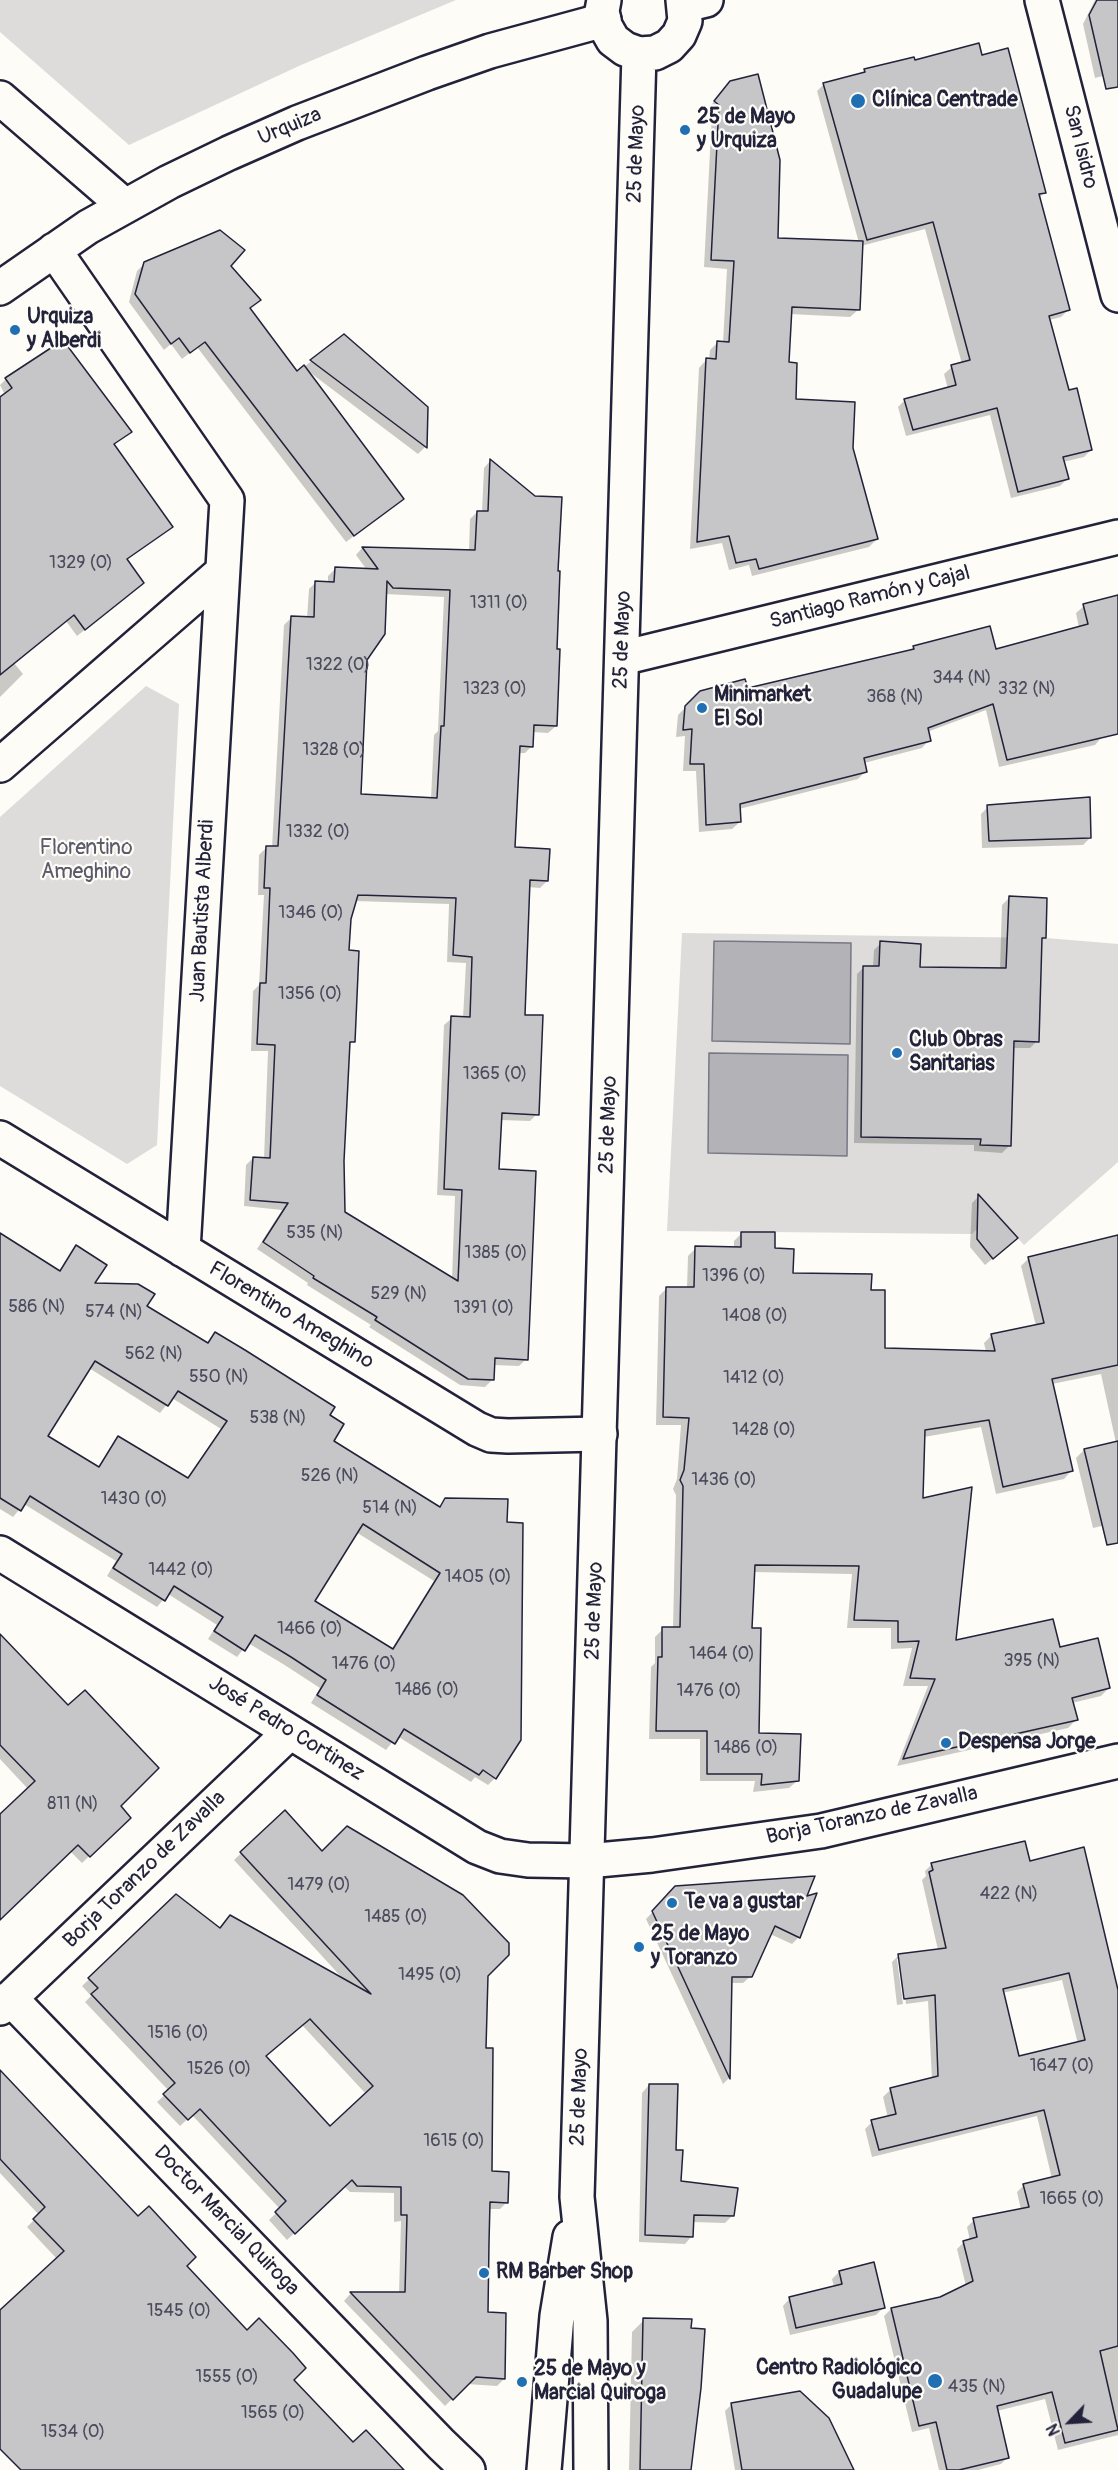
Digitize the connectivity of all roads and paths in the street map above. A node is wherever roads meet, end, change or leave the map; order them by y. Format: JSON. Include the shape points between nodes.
{"nodes":[{"id":1,"x":1042,"y":0,"type":"edge"},
{"id":2,"x":691,"y":2,"type":"edge"},
{"id":3,"x":604,"y":10,"type":"edge"},
{"id":4,"x":639,"y":54,"type":"junction"},
{"id":5,"x":0,"y":98,"type":"edge"},
{"id":6,"x":125,"y":206,"type":"junction"},
{"id":7,"x":54,"y":250,"type":"junction"},
{"id":8,"x":0,"y":288,"type":"edge"},
{"id":9,"x":1118,"y":295,"type":"edge"},
{"id":10,"x":1118,"y":537,"type":"edge"},
{"id":11,"x":222,"y":572,"type":"junction"},
{"id":12,"x":622,"y":658,"type":"junction"},
{"id":13,"x":0,"y":765,"type":"edge"},
{"id":14,"x":0,"y":1138,"type":"edge"},
{"id":15,"x":183,"y":1250,"type":"junction"},
{"id":16,"x":600,"y":1434,"type":"junction"},
{"id":17,"x":0,"y":1553,"type":"edge"},
{"id":18,"x":290,"y":1732,"type":"junction"},
{"id":19,"x":1116,"y":1770,"type":"edge"},
{"id":20,"x":587,"y":1861,"type":"junction"},
{"id":21,"x":5,"y":2003,"type":"edge"},
{"id":22,"x":577,"y":2197,"type":"junction"},
{"id":23,"x":441,"y":2444,"type":"junction"},
{"id":24,"x":468,"y":2470,"type":"edge"},
{"id":25,"x":490,"y":2470,"type":"edge"},
{"id":26,"x":543,"y":2470,"type":"edge"},
{"id":27,"x":551,"y":2470,"type":"edge"},
{"id":28,"x":578,"y":2470,"type":"edge"},
{"id":29,"x":591,"y":2470,"type":"edge"}],
"edges":[{"from":1,"to":9,"type":"street","name":"San Isidro"},
{"from":2,"to":4,"type":"street","via":[[679,35],[669,46]]},
{"from":3,"to":4,"type":"street","via":[[605,26],[613,40]]},
{"from":3,"to":6,"type":"street","name":"Urquiza","via":[[366,96],[229,153]]},
{"from":4,"to":12,"type":"street","name":"25 de Mayo"},
{"from":5,"to":6,"type":"street"},
{"from":6,"to":7,"type":"street","name":"Urquiza"},
{"from":7,"to":8,"type":"street","name":"Urquiza"},
{"from":7,"to":11,"type":"street","name":"Juan Bautista Alberdi","via":[[227,500]]},
{"from":10,"to":12,"type":"street","name":"Santiago Ramón y Cajal"},
{"from":11,"to":13,"type":"street"},
{"from":11,"to":15,"type":"street","name":"Juan Bautista Alberdi"},
{"from":12,"to":16,"type":"street","name":"25 de Mayo"},
{"from":14,"to":15,"type":"street","name":"Florentino Ameghino"},
{"from":15,"to":16,"type":"street","name":"Florentino Ameghino","via":[[477,1430],[508,1436]]},
{"from":16,"to":20,"type":"street","name":"25 de Mayo"},
{"from":17,"to":18,"type":"street","name":"José Pedro Cortinez"},
{"from":18,"to":20,"type":"street","name":"José Pedro Cortinez","via":[[477,1847],[500,1856],[528,1860]]},
{"from":18,"to":21,"type":"street","name":"Borja Toranzo de Zavalla"},
{"from":19,"to":20,"type":"street","name":"Borja Toranzo de Zavalla","via":[[821,1831]]},
{"from":20,"to":22,"type":"street","name":"25 de Mayo"},
{"from":21,"to":23,"type":"street","name":"Doctor Marcial Quiroga"},
{"from":22,"to":26,"type":"street","name":"25 de Mayo","via":[[556,2316]]},
{"from":22,"to":29,"type":"street","name":"25 de Mayo","via":[[590,2321]]},
{"from":23,"to":24,"type":"street","name":"Doctor Marcial Quiroga"},
{"from":23,"to":25,"type":"street","name":"Doctor Marcial Quiroga"},
{"from":27,"to":28,"type":"street"}]}
